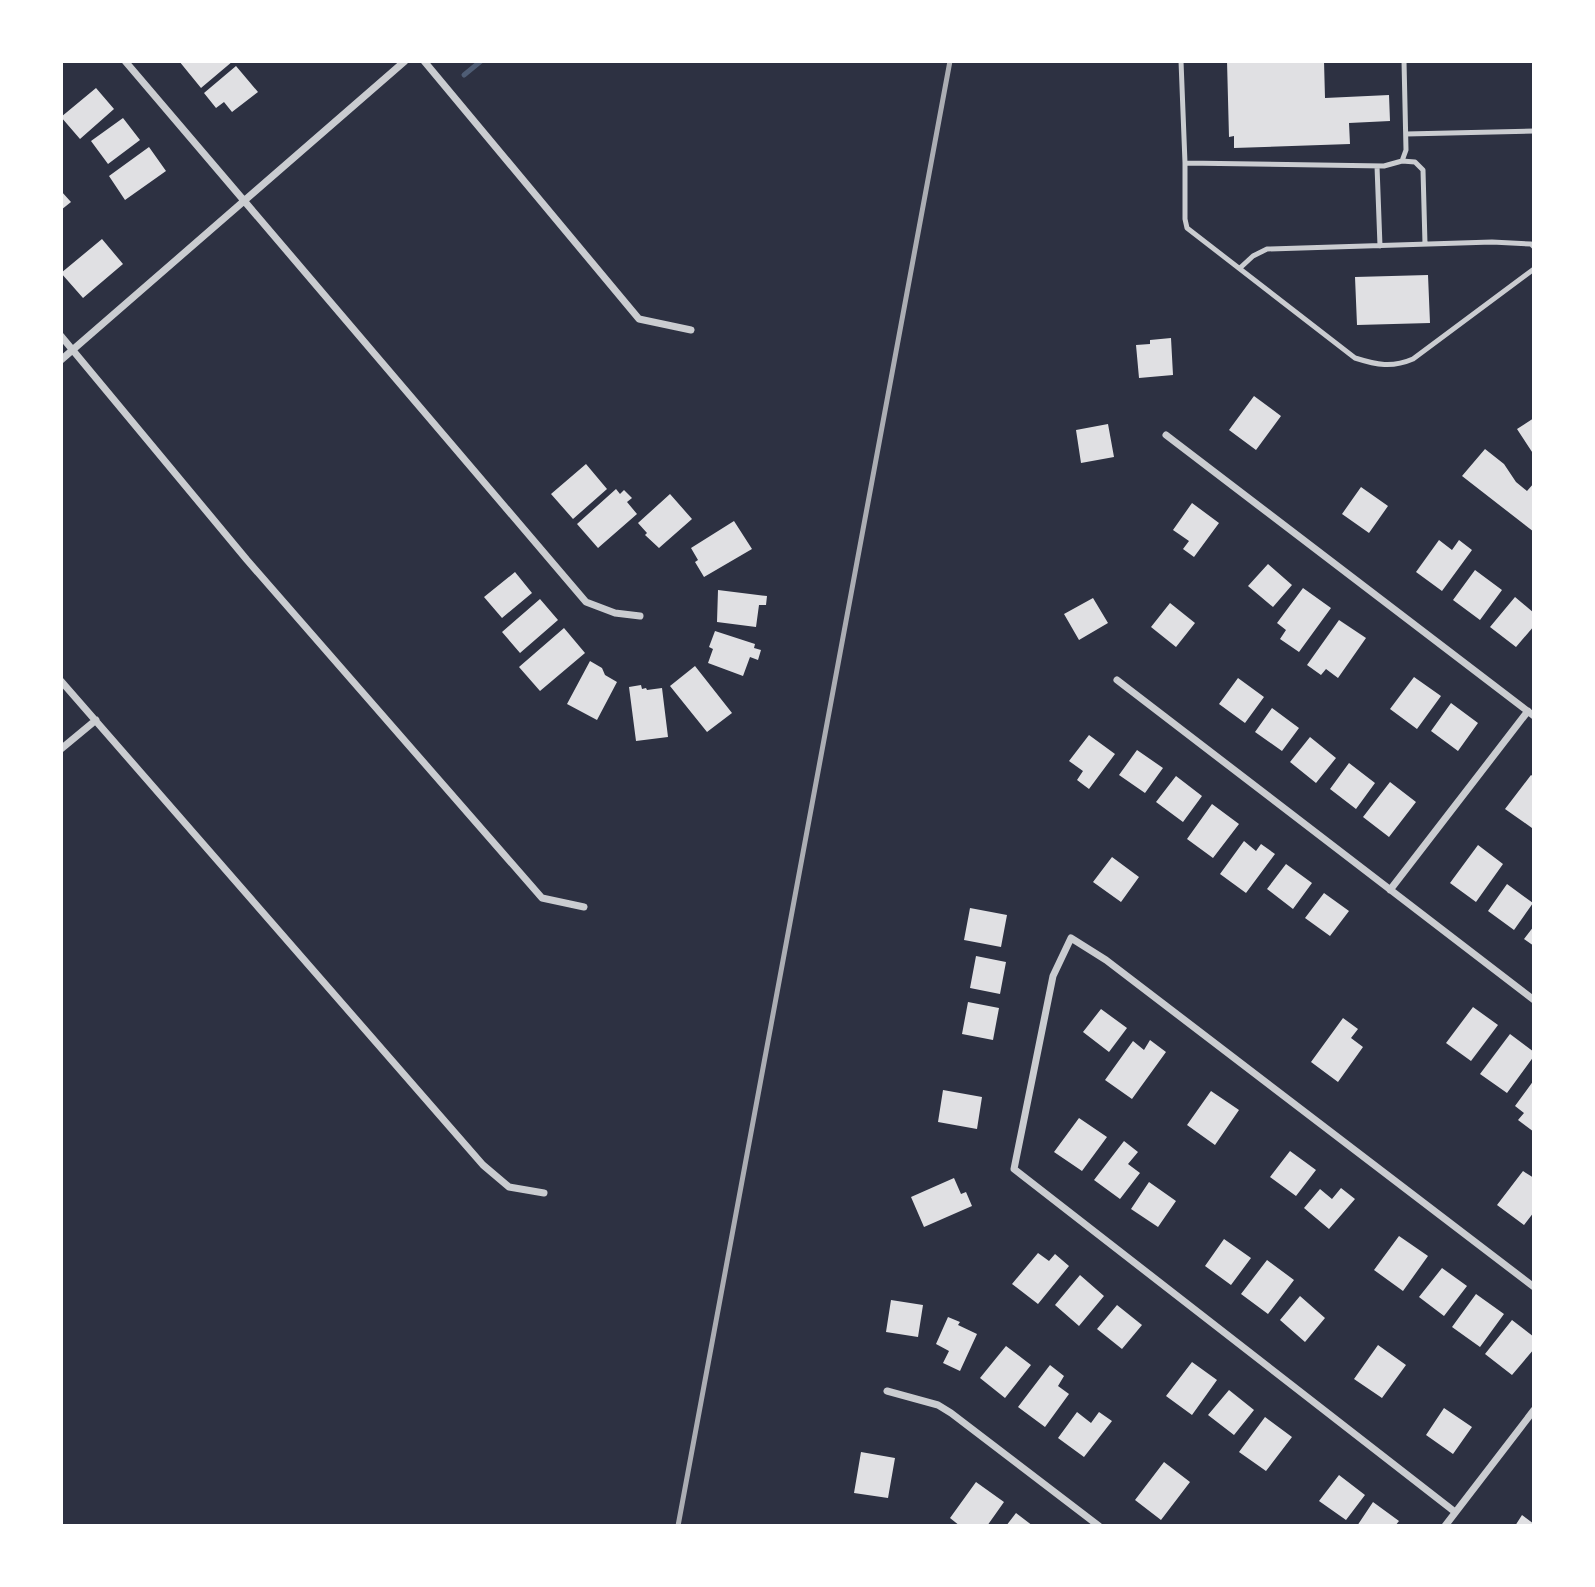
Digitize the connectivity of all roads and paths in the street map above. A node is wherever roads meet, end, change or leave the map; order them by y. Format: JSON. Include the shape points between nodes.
{"nodes":[{"id":1,"x":125,"y":61,"type":"edge"},
{"id":2,"x":405,"y":61,"type":"edge"},
{"id":3,"x":424,"y":61,"type":"edge"},
{"id":4,"x":1181,"y":61,"type":"edge"},
{"id":5,"x":1404,"y":61,"type":"edge"},
{"id":6,"x":1534,"y":131,"type":"edge"},
{"id":7,"x":1406,"y":134,"type":"junction"},
{"id":8,"x":1402,"y":162,"type":"junction"},
{"id":9,"x":1185,"y":163,"type":"junction"},
{"id":10,"x":1377,"y":166,"type":"junction"},
{"id":11,"x":245,"y":201,"type":"junction"},
{"id":12,"x":1425,"y":244,"type":"junction"},
{"id":13,"x":1380,"y":246,"type":"junction"},
{"id":14,"x":1534,"y":247,"type":"edge"},
{"id":15,"x":1240,"y":268,"type":"junction"},
{"id":16,"x":1534,"y":269,"type":"edge"},
{"id":17,"x":691,"y":330,"type":"dead end"},
{"id":18,"x":61,"y":336,"type":"edge"},
{"id":19,"x":73,"y":349,"type":"junction"},
{"id":20,"x":61,"y":360,"type":"edge"},
{"id":21,"x":1167,"y":435,"type":"dead end"},
{"id":22,"x":640,"y":616,"type":"dead end"},
{"id":23,"x":1117,"y":680,"type":"dead end"},
{"id":24,"x":61,"y":681,"type":"edge"},
{"id":25,"x":1531,"y":713,"type":"edge"},
{"id":26,"x":96,"y":720,"type":"junction"},
{"id":27,"x":61,"y":749,"type":"edge"},
{"id":28,"x":1390,"y":890,"type":"junction"},
{"id":29,"x":584,"y":907,"type":"dead end"},
{"id":30,"x":1534,"y":1000,"type":"edge"},
{"id":31,"x":544,"y":1193,"type":"dead end"},
{"id":32,"x":1534,"y":1287,"type":"edge"},
{"id":33,"x":887,"y":1391,"type":"dead end"},
{"id":34,"x":1534,"y":1410,"type":"edge"},
{"id":35,"x":1455,"y":1511,"type":"junction"},
{"id":36,"x":1099,"y":1526,"type":"edge"},
{"id":37,"x":1444,"y":1526,"type":"edge"}],
"edges":[{"from":1,"to":11,"type":"street"},
{"from":2,"to":11,"type":"street"},
{"from":3,"to":17,"type":"street","via":[[639,319]]},
{"from":4,"to":9,"type":"lane"},
{"from":5,"to":7,"type":"lane"},
{"from":6,"to":7,"type":"lane"},
{"from":7,"to":8,"type":"lane"},
{"from":8,"to":10,"type":"lane"},
{"from":8,"to":12,"type":"lane","via":[[1415,163],[1423,170]]},
{"from":9,"to":10,"type":"lane"},
{"from":9,"to":15,"type":"lane","via":[[1187,228]]},
{"from":10,"to":13,"type":"lane"},
{"from":11,"to":19,"type":"street"},
{"from":11,"to":22,"type":"street","via":[[586,602]]},
{"from":12,"to":13,"type":"lane"},
{"from":12,"to":14,"type":"lane","via":[[1492,242]]},
{"from":13,"to":15,"type":"lane","via":[[1267,248]]},
{"from":15,"to":16,"type":"lane","via":[[1355,358],[1377,365],[1413,359]]},
{"from":18,"to":19,"type":"street"},
{"from":19,"to":20,"type":"street"},
{"from":19,"to":29,"type":"street","via":[[247,560],[542,898]]},
{"from":21,"to":25,"type":"street"},
{"from":23,"to":28,"type":"street"},
{"from":24,"to":26,"type":"street"},
{"from":25,"to":28,"type":"street"},
{"from":26,"to":27,"type":"street"},
{"from":26,"to":31,"type":"street","via":[[483,1165],[509,1187]]},
{"from":28,"to":30,"type":"street"},
{"from":32,"to":35,"type":"street","via":[[1071,938],[1053,976],[1014,1169]]},
{"from":33,"to":36,"type":"street","via":[[939,1405]]},
{"from":34,"to":35,"type":"street"},
{"from":35,"to":37,"type":"street"}]}
